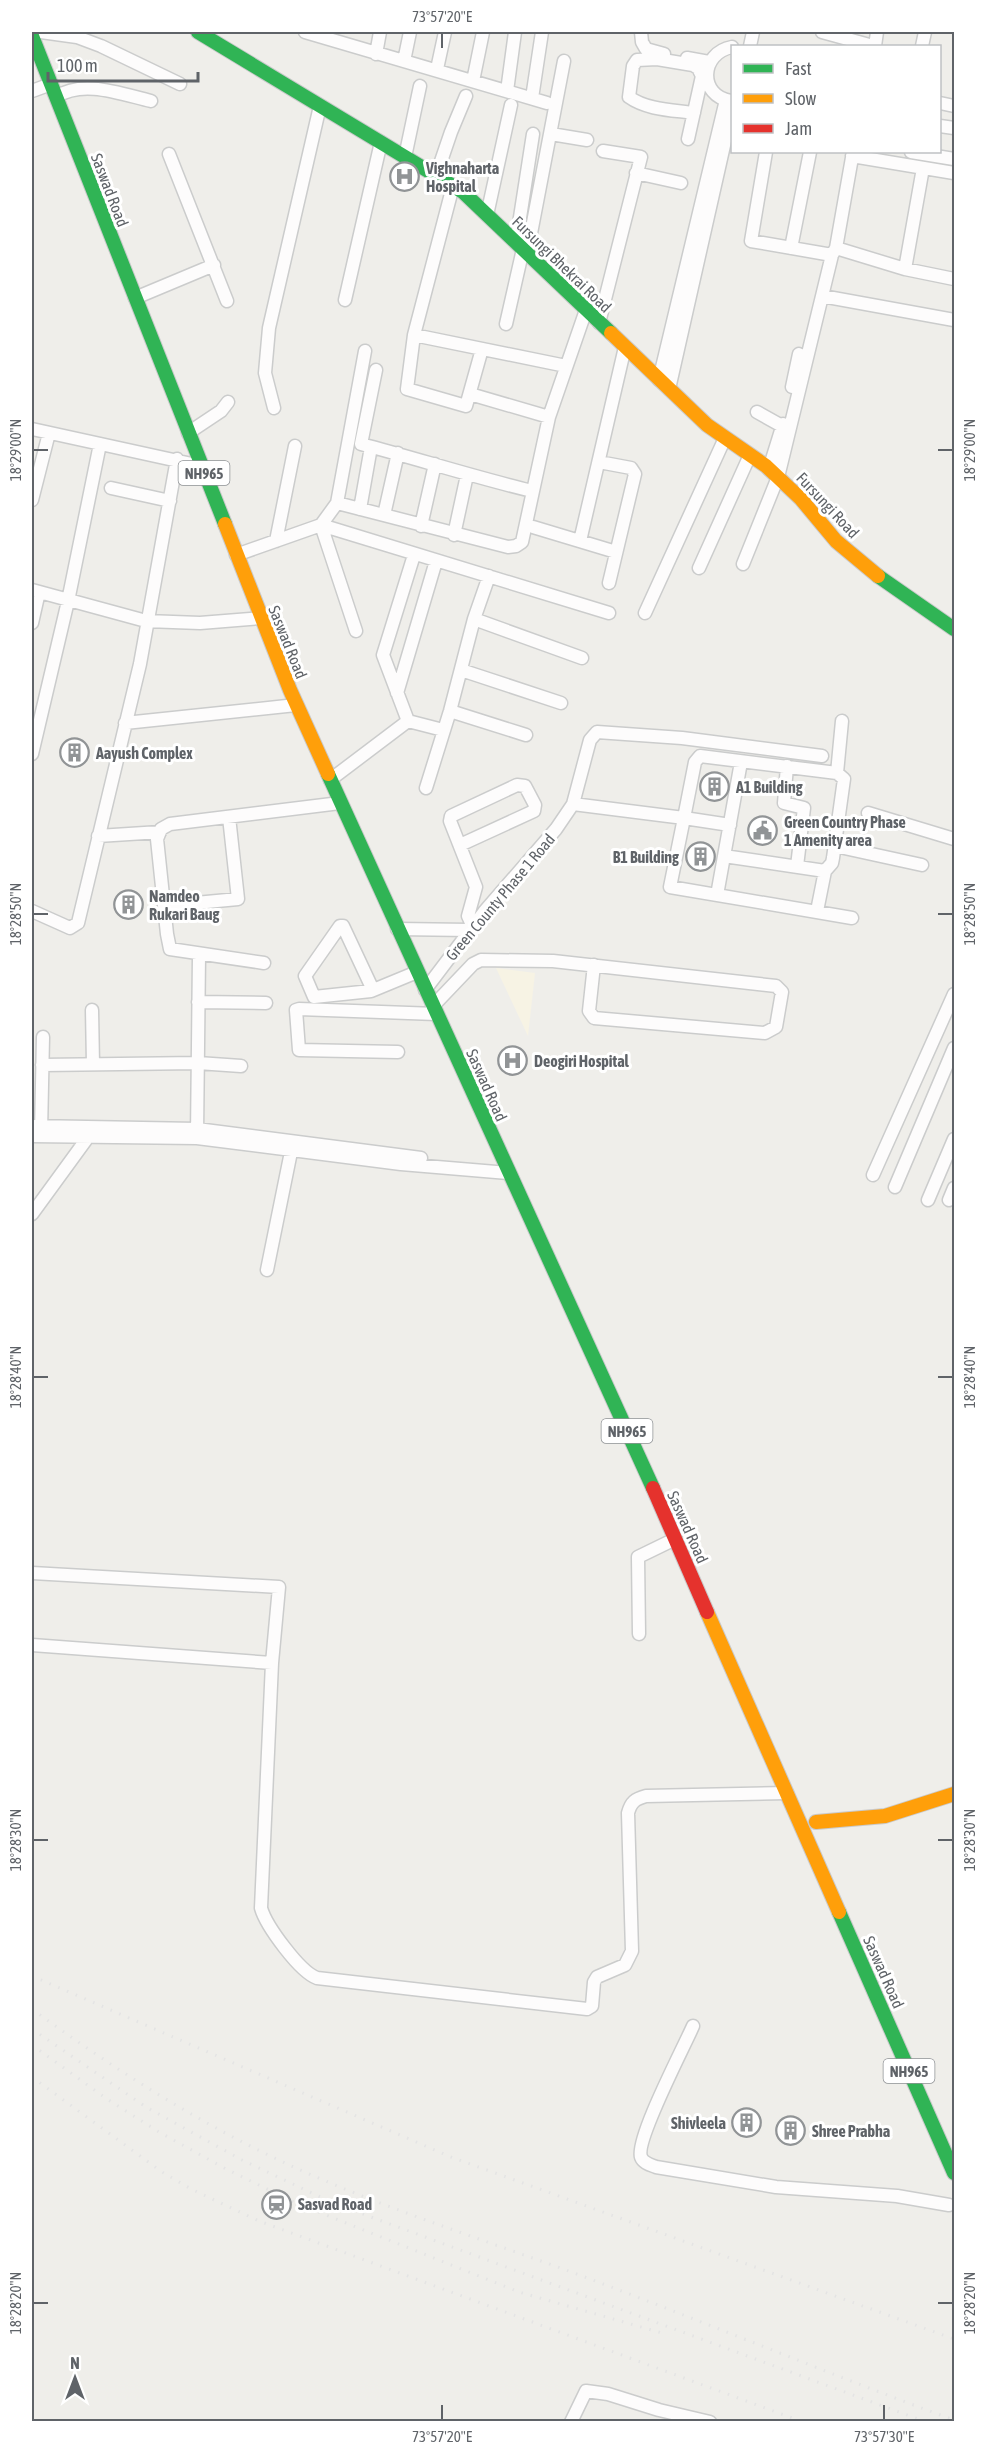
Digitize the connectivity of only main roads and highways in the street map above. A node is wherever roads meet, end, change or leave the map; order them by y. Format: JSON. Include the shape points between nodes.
{"nodes":[{"id":1,"x":199,"y":32,"type":"edge"},
{"id":2,"x":32,"y":36,"type":"edge"},
{"id":3,"x":707,"y":425,"type":"joint"},
{"id":4,"x":954,"y":629,"type":"edge"},
{"id":5,"x":954,"y":1794,"type":"edge"},
{"id":6,"x":816,"y":1822,"type":"dead end"},
{"id":7,"x":954,"y":2173,"type":"edge"}],
"edges":[{"from":1,"to":3,"type":"main road","name":"Fursungi Bhekrai Road","via":[[453,186]]},
{"from":2,"to":7,"type":"main road","name":"Saswad Road","number":"NH965","via":[[296,705],[675,1539]]},
{"from":3,"to":4,"type":"main road","name":"Fursungi Road","via":[[773,473],[836,541],[884,581]]},
{"from":5,"to":6,"type":"main road","via":[[885,1816]]}]}
